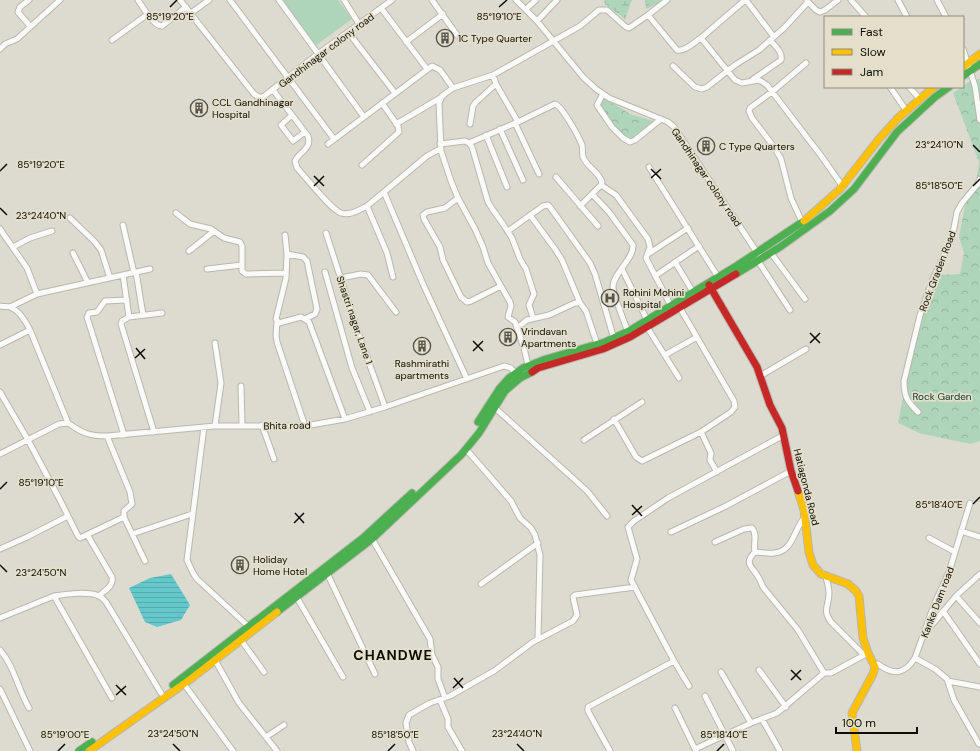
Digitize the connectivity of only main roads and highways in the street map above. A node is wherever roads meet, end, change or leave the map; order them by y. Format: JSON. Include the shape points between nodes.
{"nodes":[{"id":1,"x":980,"y":54,"type":"edge"},
{"id":2,"x":980,"y":64,"type":"edge"},
{"id":3,"x":965,"y":65,"type":"edge"},
{"id":4,"x":964,"y":75,"type":"edge"},
{"id":5,"x":933,"y":88,"type":"edge"},
{"id":6,"x":948,"y":88,"type":"edge"},
{"id":7,"x":759,"y":257,"type":"junction"},
{"id":8,"x":709,"y":286,"type":"junction"},
{"id":9,"x":647,"y":323,"type":"junction"},
{"id":10,"x":517,"y":375,"type":"junction"},
{"id":11,"x":371,"y":536,"type":"junction"},
{"id":12,"x":281,"y":604,"type":"junction"},
{"id":13,"x":79,"y":751,"type":"edge"},
{"id":14,"x":88,"y":751,"type":"edge"},
{"id":15,"x":857,"y":751,"type":"edge"}],
"edges":[{"from":1,"to":3,"type":"main road"},
{"from":2,"to":4,"type":"main road"},
{"from":5,"to":7,"type":"main road","via":[[906,110],[880,138],[843,187]]},
{"from":6,"to":7,"type":"main road","via":[[897,132],[843,200],[771,253]]},
{"from":7,"to":8,"type":"main road"},
{"from":7,"to":8,"type":"main road","via":[[718,277]]},
{"from":8,"to":9,"type":"main road","via":[[693,292]]},
{"from":8,"to":9,"type":"main road","via":[[680,308]]},
{"from":8,"to":15,"type":"main road","name":"Hatiagonda Road","via":[[751,355],[770,405],[779,420],[805,517],[810,559],[816,570],[848,584],[856,591],[860,602],[866,654],[875,667],[852,713]]},
{"from":9,"to":10,"type":"main road","via":[[619,342]]},
{"from":9,"to":10,"type":"main road","via":[[614,339],[535,362]]},
{"from":10,"to":11,"type":"main road","via":[[466,449]]},
{"from":10,"to":11,"type":"main road","via":[[502,384],[465,443]]},
{"from":11,"to":12,"type":"main road"},
{"from":11,"to":12,"type":"main road","via":[[327,573]]},
{"from":12,"to":13,"type":"main road"},
{"from":12,"to":14,"type":"main road","via":[[241,640],[184,684]]}]}
